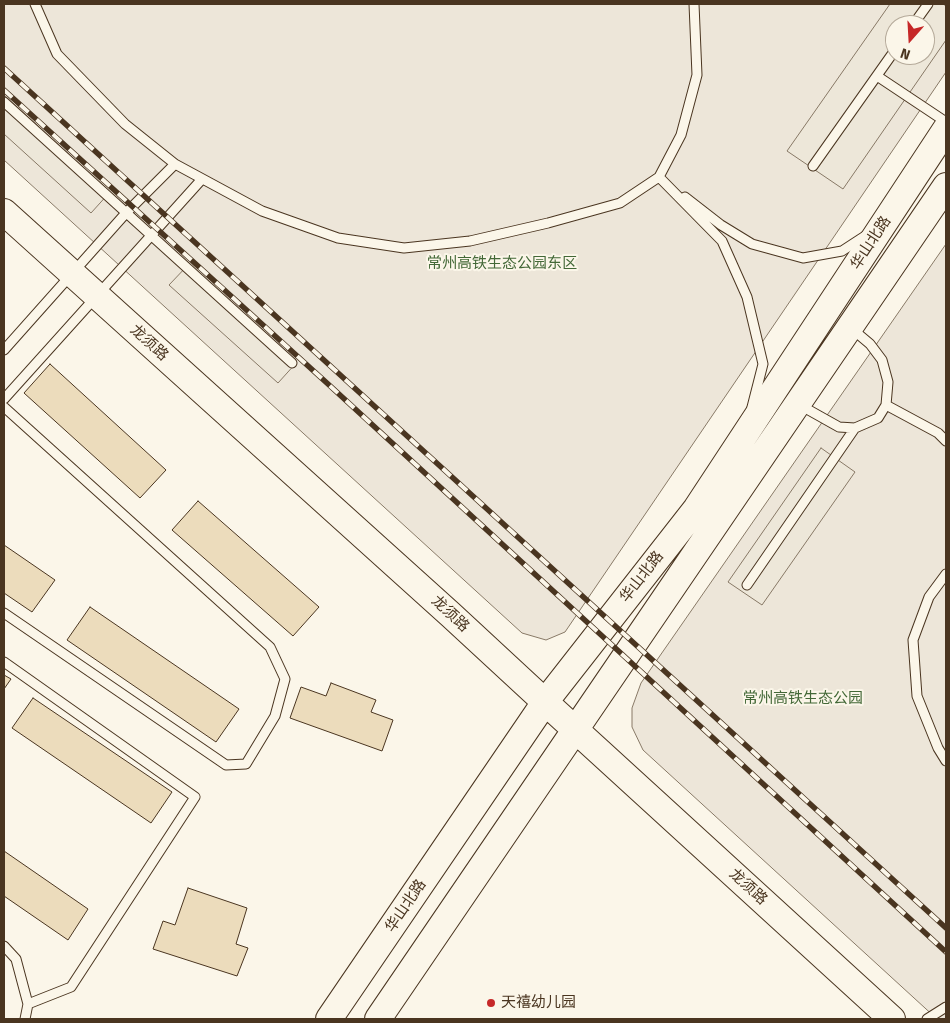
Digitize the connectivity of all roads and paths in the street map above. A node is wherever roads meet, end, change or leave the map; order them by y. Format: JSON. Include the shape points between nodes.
{"nodes":[{"id":1,"x":35,"y":4,"type":"edge"},
{"id":2,"x":694,"y":4,"type":"edge"},
{"id":3,"x":928,"y":4,"type":"edge"},
{"id":4,"x":920,"y":15,"type":"edge"},
{"id":5,"x":885,"y":64,"type":"edge"},
{"id":6,"x":877,"y":76,"type":"junction"},
{"id":7,"x":4,"y":102,"type":"edge"},
{"id":8,"x":946,"y":122,"type":"edge"},
{"id":9,"x":946,"y":129,"type":"edge"},
{"id":10,"x":175,"y":164,"type":"junction"},
{"id":11,"x":813,"y":166,"type":"dead end"},
{"id":12,"x":659,"y":177,"type":"junction"},
{"id":13,"x":202,"y":179,"type":"junction"},
{"id":14,"x":946,"y":186,"type":"edge"},
{"id":15,"x":4,"y":212,"type":"edge"},
{"id":16,"x":126,"y":213,"type":"junction"},
{"id":17,"x":884,"y":223,"type":"junction"},
{"id":18,"x":151,"y":235,"type":"junction"},
{"id":19,"x":72,"y":273,"type":"junction"},
{"id":20,"x":97,"y":296,"type":"junction"},
{"id":21,"x":850,"y":328,"type":"junction"},
{"id":22,"x":4,"y":350,"type":"edge"},
{"id":23,"x":292,"y":363,"type":"dead end"},
{"id":24,"x":4,"y":399,"type":"edge"},
{"id":25,"x":798,"y":404,"type":"junction"},
{"id":26,"x":886,"y":405,"type":"junction"},
{"id":27,"x":4,"y":407,"type":"edge"},
{"id":28,"x":854,"y":428,"type":"junction"},
{"id":29,"x":744,"y":435,"type":"junction"},
{"id":30,"x":946,"y":440,"type":"edge"},
{"id":31,"x":946,"y":574,"type":"edge"},
{"id":32,"x":747,"y":585,"type":"dead end"},
{"id":33,"x":4,"y":613,"type":"edge"},
{"id":34,"x":4,"y":662,"type":"edge"},
{"id":35,"x":545,"y":702,"type":"junction"},
{"id":36,"x":576,"y":730,"type":"junction"},
{"id":37,"x":946,"y":761,"type":"edge"},
{"id":38,"x":4,"y":946,"type":"edge"},
{"id":39,"x":28,"y":1004,"type":"junction"},
{"id":40,"x":946,"y":1007,"type":"edge"},
{"id":41,"x":26,"y":1019,"type":"edge"},
{"id":42,"x":329,"y":1019,"type":"edge"},
{"id":43,"x":378,"y":1019,"type":"edge"},
{"id":44,"x":892,"y":1019,"type":"edge"},
{"id":45,"x":927,"y":1019,"type":"edge"}],
"edges":[{"from":1,"to":10,"type":"lane","via":[[57,54],[124,124]]},
{"from":2,"to":12,"type":"lane","via":[[697,75],[681,135]]},
{"from":3,"to":4,"type":"lane"},
{"from":5,"to":6,"type":"lane"},
{"from":6,"to":8,"type":"lane"},
{"from":6,"to":11,"type":"lane"},
{"from":7,"to":16,"type":"lane"},
{"from":9,"to":17,"type":"main road","name":"华山北路"},
{"from":10,"to":13,"type":"lane"},
{"from":10,"to":16,"type":"lane"},
{"from":12,"to":13,"type":"lane","via":[[620,203],[557,221],[470,241],[404,248],[338,238],[262,211]]},
{"from":12,"to":17,"type":"lane","via":[[752,244],[803,258],[842,251]]},
{"from":12,"to":29,"type":"lane","via":[[722,241],[747,297],[763,364]]},
{"from":13,"to":18,"type":"lane"},
{"from":14,"to":21,"type":"main road","name":"华山北路"},
{"from":15,"to":19,"type":"main road","name":"龙须路"},
{"from":16,"to":18,"type":"lane"},
{"from":16,"to":19,"type":"lane"},
{"from":17,"to":29,"type":"main road","name":"华山北路"},
{"from":18,"to":20,"type":"lane"},
{"from":18,"to":23,"type":"lane"},
{"from":19,"to":20,"type":"main road","name":"龙须路"},
{"from":19,"to":22,"type":"lane"},
{"from":20,"to":24,"type":"lane"},
{"from":20,"to":35,"type":"main road","name":"龙须路"},
{"from":21,"to":25,"type":"main road","name":"华山北路"},
{"from":21,"to":26,"type":"lane","via":[[870,344],[882,360],[888,382]]},
{"from":25,"to":28,"type":"lane","via":[[839,427]]},
{"from":25,"to":36,"type":"main road","name":"华山北路"},
{"from":26,"to":28,"type":"lane","via":[[878,418]]},
{"from":26,"to":30,"type":"lane"},
{"from":27,"to":33,"type":"lane","via":[[270,647],[285,679],[275,716],[246,764],[226,765]]},
{"from":28,"to":32,"type":"lane"},
{"from":29,"to":35,"type":"main road","name":"华山北路","via":[[696,509]]},
{"from":31,"to":37,"type":"lane","via":[[928,597],[913,640],[917,696]]},
{"from":34,"to":39,"type":"lane","via":[[195,797],[71,987]]},
{"from":35,"to":36,"type":"main road","name":"龙须路"},
{"from":35,"to":42,"type":"main road","name":"华山北路"},
{"from":36,"to":43,"type":"main road","name":"华山北路"},
{"from":36,"to":44,"type":"main road","name":"龙须路"},
{"from":38,"to":39,"type":"lane","via":[[16,958]]},
{"from":39,"to":41,"type":"lane"},
{"from":40,"to":45,"type":"lane"}]}
